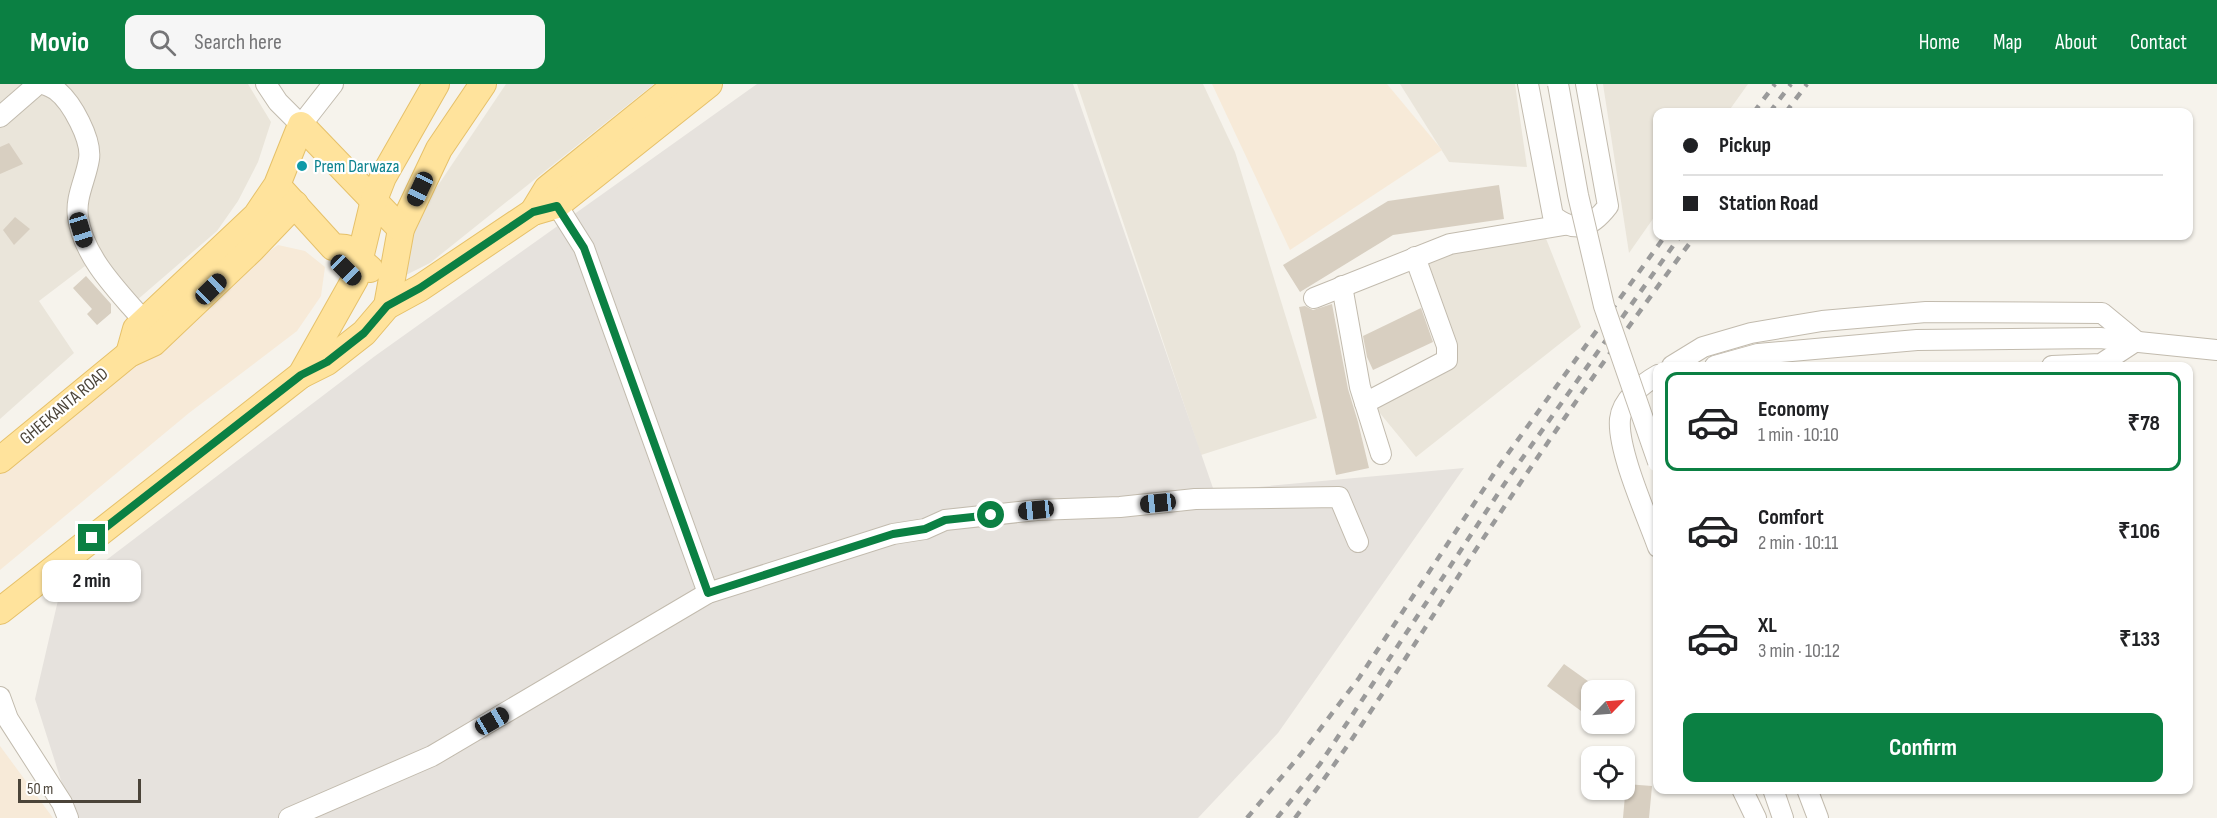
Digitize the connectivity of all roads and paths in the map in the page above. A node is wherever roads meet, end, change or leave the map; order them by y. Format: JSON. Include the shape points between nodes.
{"nodes":[{"id":1,"x":38,"y":84,"type":"edge"},
{"id":2,"x":44,"y":84,"type":"edge"},
{"id":3,"x":266,"y":84,"type":"edge"},
{"id":4,"x":333,"y":84,"type":"edge"},
{"id":5,"x":436,"y":84,"type":"edge"},
{"id":6,"x":483,"y":84,"type":"edge"},
{"id":7,"x":677,"y":84,"type":"edge"},
{"id":8,"x":709,"y":84,"type":"edge"},
{"id":9,"x":1528,"y":84,"type":"edge"},
{"id":10,"x":1558,"y":84,"type":"edge"},
{"id":11,"x":1586,"y":84,"type":"edge"},
{"id":12,"x":0,"y":117,"type":"edge"},
{"id":13,"x":301,"y":125,"type":"junction"},
{"id":14,"x":393,"y":157,"type":"junction"},
{"id":15,"x":340,"y":163,"type":"junction"},
{"id":16,"x":277,"y":185,"type":"junction"},
{"id":17,"x":374,"y":200,"type":"junction"},
{"id":18,"x":546,"y":202,"type":"junction"},
{"id":19,"x":295,"y":204,"type":"junction"},
{"id":20,"x":1564,"y":225,"type":"junction"},
{"id":21,"x":401,"y":229,"type":"junction"},
{"id":22,"x":1415,"y":256,"type":"junction"},
{"id":23,"x":358,"y":270,"type":"junction"},
{"id":24,"x":1342,"y":286,"type":"junction"},
{"id":25,"x":388,"y":296,"type":"junction"},
{"id":26,"x":1314,"y":298,"type":"dead end"},
{"id":27,"x":144,"y":321,"type":"junction"},
{"id":28,"x":2136,"y":341,"type":"junction"},
{"id":29,"x":1703,"y":347,"type":"junction"},
{"id":30,"x":2217,"y":350,"type":"edge"},
{"id":31,"x":129,"y":354,"type":"junction"},
{"id":32,"x":1679,"y":362,"type":"edge"},
{"id":33,"x":1709,"y":362,"type":"edge"},
{"id":34,"x":1729,"y":362,"type":"edge"},
{"id":35,"x":2104,"y":362,"type":"edge"},
{"id":36,"x":301,"y":375,"type":"junction"},
{"id":37,"x":1653,"y":378,"type":"edge"},
{"id":38,"x":1653,"y":392,"type":"edge"},
{"id":39,"x":1636,"y":399,"type":"junction"},
{"id":40,"x":1365,"y":403,"type":"junction"},
{"id":41,"x":1653,"y":448,"type":"edge"},
{"id":42,"x":1381,"y":454,"type":"dead end"},
{"id":43,"x":0,"y":460,"type":"edge"},
{"id":44,"x":1653,"y":533,"type":"edge"},
{"id":45,"x":1358,"y":543,"type":"dead end"},
{"id":46,"x":708,"y":593,"type":"junction"},
{"id":47,"x":0,"y":611,"type":"edge"},
{"id":48,"x":0,"y":697,"type":"edge"},
{"id":49,"x":1744,"y":794,"type":"edge"},
{"id":50,"x":1775,"y":794,"type":"edge"},
{"id":51,"x":1809,"y":794,"type":"edge"},
{"id":52,"x":68,"y":818,"type":"edge"},
{"id":53,"x":289,"y":818,"type":"edge"},
{"id":54,"x":1756,"y":818,"type":"edge"},
{"id":55,"x":1783,"y":818,"type":"edge"},
{"id":56,"x":1818,"y":818,"type":"edge"}],
"edges":[{"from":1,"to":12,"type":"street"},
{"from":2,"to":27,"type":"street","via":[[67,102],[89,147],[78,196],[78,218],[85,242],[96,262]]},
{"from":3,"to":13,"type":"street"},
{"from":4,"to":13,"type":"street"},
{"from":5,"to":14,"type":"main road"},
{"from":6,"to":21,"type":"main road","via":[[439,149]]},
{"from":7,"to":18,"type":"main road"},
{"from":8,"to":18,"type":"main road"},
{"from":9,"to":20,"type":"street","via":[[1553,216]]},
{"from":10,"to":39,"type":"street","bridge":true,"via":[[1604,306]]},
{"from":11,"to":20,"type":"street","via":[[1608,206],[1591,223]]},
{"from":13,"to":15,"type":"main road"},
{"from":13,"to":16,"type":"main road"},
{"from":14,"to":15,"type":"main road","via":[[363,166]]},
{"from":14,"to":17,"type":"main road"},
{"from":15,"to":17,"type":"main road"},
{"from":16,"to":19,"type":"main road"},
{"from":16,"to":27,"type":"main road","via":[[256,216]]},
{"from":17,"to":21,"type":"main road"},
{"from":17,"to":23,"type":"main road"},
{"from":18,"to":25,"type":"main road","via":[[420,288]]},
{"from":18,"to":46,"type":"street","via":[[584,248]]},
{"from":19,"to":23,"type":"main road","via":[[333,248],[346,248]]},
{"from":19,"to":31,"type":"main road","name":"GHEEKANTA ROAD","via":[[153,343]]},
{"from":20,"to":22,"type":"street","via":[[1450,244]]},
{"from":21,"to":25,"type":"main road"},
{"from":22,"to":24,"type":"street"},
{"from":22,"to":40,"type":"street","via":[[1447,346],[1447,360]]},
{"from":23,"to":25,"type":"main road"},
{"from":23,"to":36,"type":"main road"},
{"from":24,"to":26,"type":"street"},
{"from":24,"to":40,"type":"street"},
{"from":25,"to":36,"type":"main road","via":[[364,333],[327,362]]},
{"from":27,"to":31,"type":"main road","via":[[136,329]]},
{"from":28,"to":29,"type":"street","via":[[2102,313],[1926,312],[1822,321],[1751,333]]},
{"from":28,"to":30,"type":"street"},
{"from":28,"to":34,"type":"street","via":[[1906,340],[1758,354]]},
{"from":28,"to":35,"type":"street"},
{"from":29,"to":32,"type":"street"},
{"from":29,"to":33,"type":"street"},
{"from":31,"to":43,"type":"main road","name":"GHEEKANTA ROAD"},
{"from":36,"to":47,"type":"main road"},
{"from":37,"to":44,"type":"street","via":[[1642,384],[1620,418],[1622,445]]},
{"from":38,"to":39,"type":"street"},
{"from":39,"to":41,"type":"street","bridge":true},
{"from":40,"to":42,"type":"street"},
{"from":45,"to":46,"type":"street","via":[[1339,498],[1196,499],[1036,510],[945,520]]},
{"from":46,"to":53,"type":"street","via":[[432,756]]},
{"from":48,"to":52,"type":"street","via":[[8,719]]},
{"from":49,"to":54,"type":"street"},
{"from":50,"to":55,"type":"street"},
{"from":51,"to":56,"type":"street"}]}
